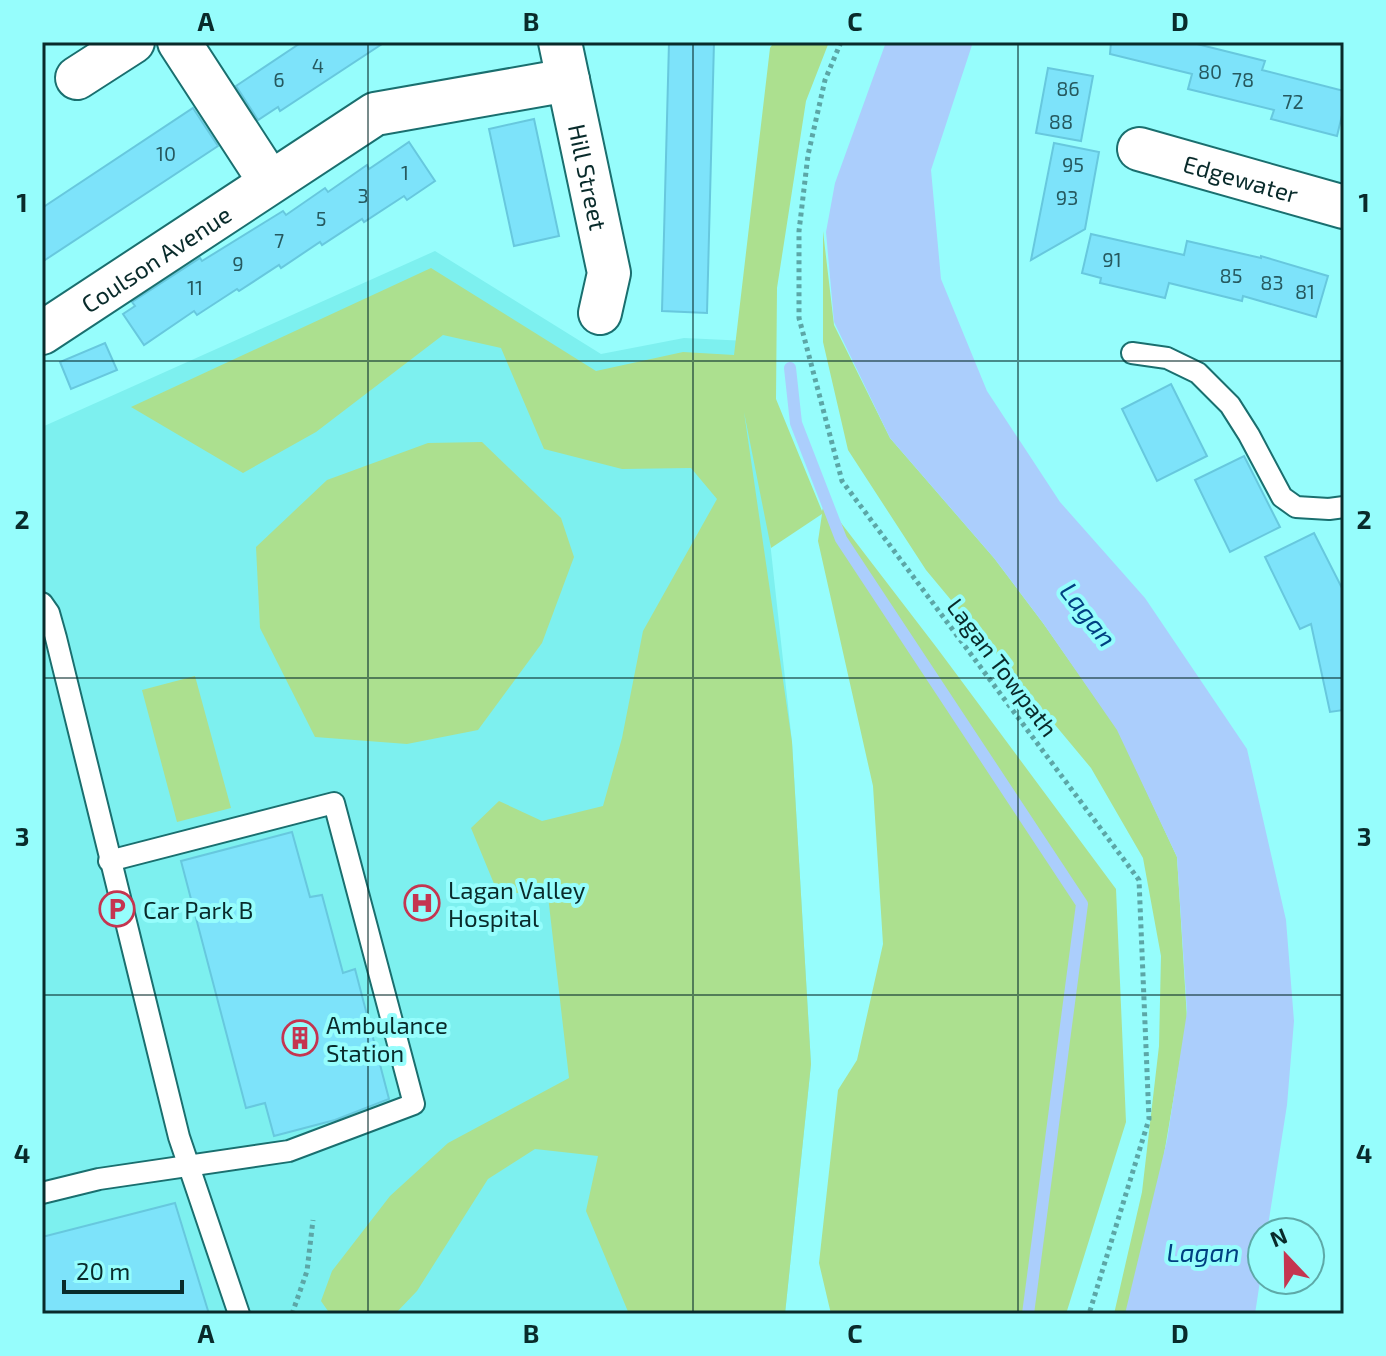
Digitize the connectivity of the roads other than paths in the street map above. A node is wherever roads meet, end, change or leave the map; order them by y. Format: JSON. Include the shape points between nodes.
{"nodes":[{"id":1,"x":133,"y":42,"type":"edge"},
{"id":2,"x":179,"y":42,"type":"edge"},
{"id":3,"x":564,"y":61,"type":"edge"},
{"id":4,"x":77,"y":78,"type":"dead end"},
{"id":5,"x":1139,"y":149,"type":"dead end"},
{"id":6,"x":270,"y":182,"type":"junction"},
{"id":7,"x":1344,"y":207,"type":"edge"},
{"id":8,"x":600,"y":313,"type":"dead end"},
{"id":9,"x":42,"y":333,"type":"edge"},
{"id":10,"x":1132,"y":353,"type":"dead end"},
{"id":11,"x":1344,"y":507,"type":"edge"},
{"id":12,"x":42,"y":603,"type":"edge"},
{"id":13,"x":49,"y":640,"type":"edge"},
{"id":14,"x":109,"y":861,"type":"junction"},
{"id":15,"x":189,"y":1166,"type":"junction"},
{"id":16,"x":42,"y":1193,"type":"edge"},
{"id":17,"x":239,"y":1314,"type":"edge"}],
"edges":[{"from":1,"to":4,"type":"street"},
{"from":2,"to":6,"type":"street"},
{"from":3,"to":6,"type":"street","name":"Coulson Avenue","via":[[375,114]]},
{"from":3,"to":8,"type":"street","name":"Hill Street","via":[[609,273]]},
{"from":5,"to":7,"type":"street","name":"Edgewater"},
{"from":6,"to":9,"type":"street","name":"Coulson Avenue"},
{"from":10,"to":11,"type":"lane","via":[[1167,358],[1198,373],[1230,405],[1282,497],[1296,507]]},
{"from":12,"to":13,"type":"lane","via":[[49,613]]},
{"from":13,"to":14,"type":"lane"},
{"from":14,"to":15,"type":"lane"},
{"from":14,"to":15,"type":"lane","via":[[334,803],[414,1104],[289,1151]]},
{"from":15,"to":16,"type":"lane"},
{"from":15,"to":17,"type":"lane"}]}
